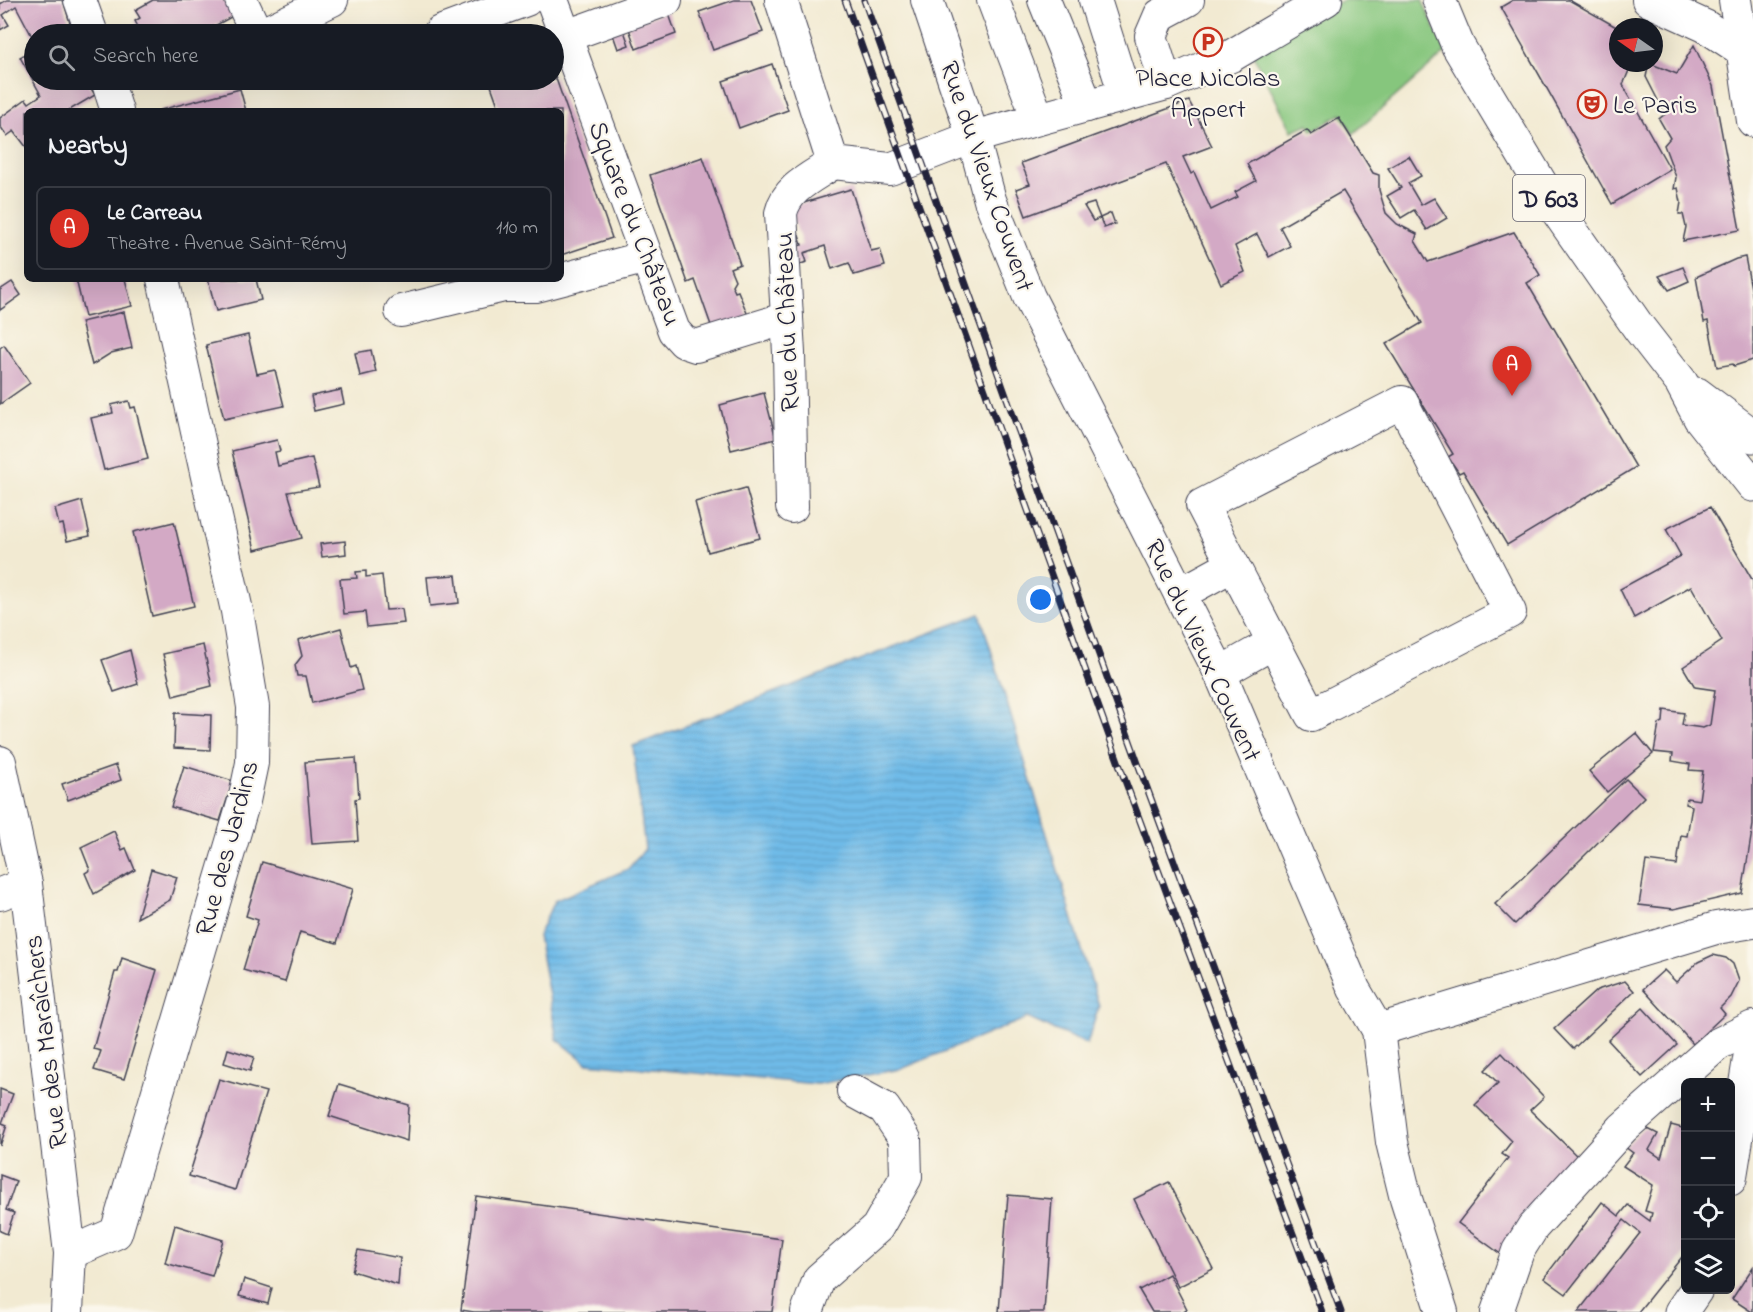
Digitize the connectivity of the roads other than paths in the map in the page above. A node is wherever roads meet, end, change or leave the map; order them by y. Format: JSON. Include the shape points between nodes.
{"nodes":[{"id":1,"x":80,"y":0,"type":"edge"},
{"id":2,"x":241,"y":0,"type":"edge"},
{"id":3,"x":332,"y":0,"type":"edge"},
{"id":4,"x":526,"y":0,"type":"edge"},
{"id":5,"x":552,"y":0,"type":"edge"},
{"id":6,"x":666,"y":0,"type":"edge"},
{"id":7,"x":781,"y":0,"type":"edge"},
{"id":8,"x":927,"y":0,"type":"edge"},
{"id":9,"x":993,"y":0,"type":"edge"},
{"id":10,"x":1044,"y":0,"type":"edge"},
{"id":11,"x":1095,"y":0,"type":"edge"},
{"id":12,"x":1188,"y":0,"type":"edge"},
{"id":13,"x":1326,"y":0,"type":"edge"},
{"id":14,"x":1439,"y":0,"type":"edge"},
{"id":15,"x":1648,"y":0,"type":"edge"},
{"id":16,"x":1735,"y":0,"type":"edge"},
{"id":17,"x":627,"y":7,"type":"edge"},
{"id":18,"x":88,"y":24,"type":"edge"},
{"id":19,"x":252,"y":24,"type":"edge"},
{"id":20,"x":283,"y":24,"type":"edge"},
{"id":21,"x":462,"y":24,"type":"edge"},
{"id":22,"x":561,"y":24,"type":"edge"},
{"id":23,"x":564,"y":31,"type":"edge"},
{"id":24,"x":566,"y":36,"type":"junction"},
{"id":25,"x":1747,"y":50,"type":"edge"},
{"id":26,"x":1166,"y":84,"type":"junction"},
{"id":27,"x":110,"y":90,"type":"edge"},
{"id":28,"x":1125,"y":95,"type":"junction"},
{"id":29,"x":1087,"y":106,"type":"junction"},
{"id":30,"x":116,"y":108,"type":"edge"},
{"id":31,"x":1038,"y":119,"type":"junction"},
{"id":32,"x":1753,"y":121,"type":"edge"},
{"id":33,"x":973,"y":137,"type":"junction"},
{"id":34,"x":833,"y":163,"type":"junction"},
{"id":35,"x":647,"y":257,"type":"junction"},
{"id":36,"x":564,"y":279,"type":"edge"},
{"id":37,"x":164,"y":282,"type":"edge"},
{"id":38,"x":551,"y":282,"type":"edge"},
{"id":39,"x":401,"y":311,"type":"dead end"},
{"id":40,"x":787,"y":318,"type":"junction"},
{"id":41,"x":1681,"y":382,"type":"junction"},
{"id":42,"x":1753,"y":436,"type":"edge"},
{"id":43,"x":1753,"y":485,"type":"edge"},
{"id":44,"x":792,"y":507,"type":"dead end"},
{"id":45,"x":1233,"y":565,"type":"junction"},
{"id":46,"x":1180,"y":594,"type":"junction"},
{"id":47,"x":1273,"y":643,"type":"junction"},
{"id":48,"x":1220,"y":673,"type":"junction"},
{"id":49,"x":0,"y":762,"type":"edge"},
{"id":50,"x":13,"y":889,"type":"edge"},
{"id":51,"x":1753,"y":922,"type":"edge"},
{"id":52,"x":1753,"y":1027,"type":"edge"},
{"id":53,"x":1378,"y":1030,"type":"junction"},
{"id":54,"x":1753,"y":1038,"type":"edge"},
{"id":55,"x":853,"y":1091,"type":"dead end"},
{"id":56,"x":1735,"y":1153,"type":"edge"},
{"id":57,"x":70,"y":1253,"type":"junction"},
{"id":58,"x":1693,"y":1294,"type":"edge"},
{"id":59,"x":67,"y":1312,"type":"edge"},
{"id":60,"x":807,"y":1312,"type":"edge"},
{"id":61,"x":1442,"y":1312,"type":"edge"},
{"id":62,"x":1497,"y":1312,"type":"edge"},
{"id":63,"x":1681,"y":1312,"type":"edge"}],
"edges":[{"from":1,"to":18,"type":"street"},
{"from":2,"to":19,"type":"street"},
{"from":3,"to":20,"type":"street"},
{"from":4,"to":21,"type":"street"},
{"from":5,"to":22,"type":"street","name":"Square du Château"},
{"from":6,"to":17,"type":"street"},
{"from":7,"to":34,"type":"street"},
{"from":8,"to":33,"type":"street","name":"Rue du Vieux Couvent"},
{"from":9,"to":31,"type":"street"},
{"from":10,"to":29,"type":"street"},
{"from":11,"to":28,"type":"street"},
{"from":12,"to":26,"type":"street","via":[[1160,15],[1151,36]]},
{"from":13,"to":26,"type":"street","via":[[1231,56]]},
{"from":14,"to":41,"type":"main road","number":"D 603","via":[[1458,46],[1554,206]]},
{"from":15,"to":25,"type":"street"},
{"from":16,"to":25,"type":"street"},
{"from":17,"to":24,"type":"street"},
{"from":23,"to":24,"type":"street","name":"Square du Château"},
{"from":24,"to":35,"type":"street","name":"Square du Château"},
{"from":25,"to":32,"type":"street"},
{"from":26,"to":28,"type":"street"},
{"from":27,"to":30,"type":"street"},
{"from":28,"to":29,"type":"street"},
{"from":29,"to":31,"type":"street"},
{"from":31,"to":33,"type":"street"},
{"from":33,"to":34,"type":"street","via":[[890,169]]},
{"from":33,"to":46,"type":"street","name":"Rue du Vieux Couvent","via":[[990,200],[1029,297]]},
{"from":34,"to":40,"type":"street","name":"Rue du Château","via":[[784,200],[781,213]]},
{"from":35,"to":36,"type":"street"},
{"from":35,"to":40,"type":"street","name":"Square du Château","via":[[674,331],[684,342],[696,346]]},
{"from":37,"to":57,"type":"street","name":"Rue des Jardins","via":[[237,611],[253,707],[252,763],[116,1233]]},
{"from":38,"to":39,"type":"street","via":[[504,286]]},
{"from":40,"to":44,"type":"street","name":"Rue du Château"},
{"from":41,"to":42,"type":"main road","number":"D 603"},
{"from":41,"to":43,"type":"main road","number":"D 603","via":[[1700,418]]},
{"from":45,"to":46,"type":"street"},
{"from":45,"to":47,"type":"street"},
{"from":45,"to":47,"type":"street","via":[[1202,505],[1402,402],[1510,612],[1311,715]]},
{"from":46,"to":48,"type":"street","name":"Rue du Vieux Couvent"},
{"from":47,"to":48,"type":"street"},
{"from":48,"to":53,"type":"street","name":"Rue du Vieux Couvent","via":[[1354,988]]},
{"from":49,"to":50,"type":"street","name":"Rue des Maraîchers"},
{"from":50,"to":57,"type":"street","name":"Rue des Maraîchers"},
{"from":51,"to":53,"type":"street","via":[[1716,928]]},
{"from":52,"to":62,"type":"street","via":[[1718,1044],[1623,1128],[1533,1227],[1518,1251]]},
{"from":53,"to":61,"type":"street","name":"Rue du Vieux Couvent","via":[[1392,1142]]},
{"from":54,"to":56,"type":"main road"},
{"from":55,"to":60,"type":"street","via":[[885,1108],[905,1139],[906,1177],[877,1228],[819,1279]]},
{"from":57,"to":59,"type":"street"},
{"from":58,"to":63,"type":"main road"}]}
